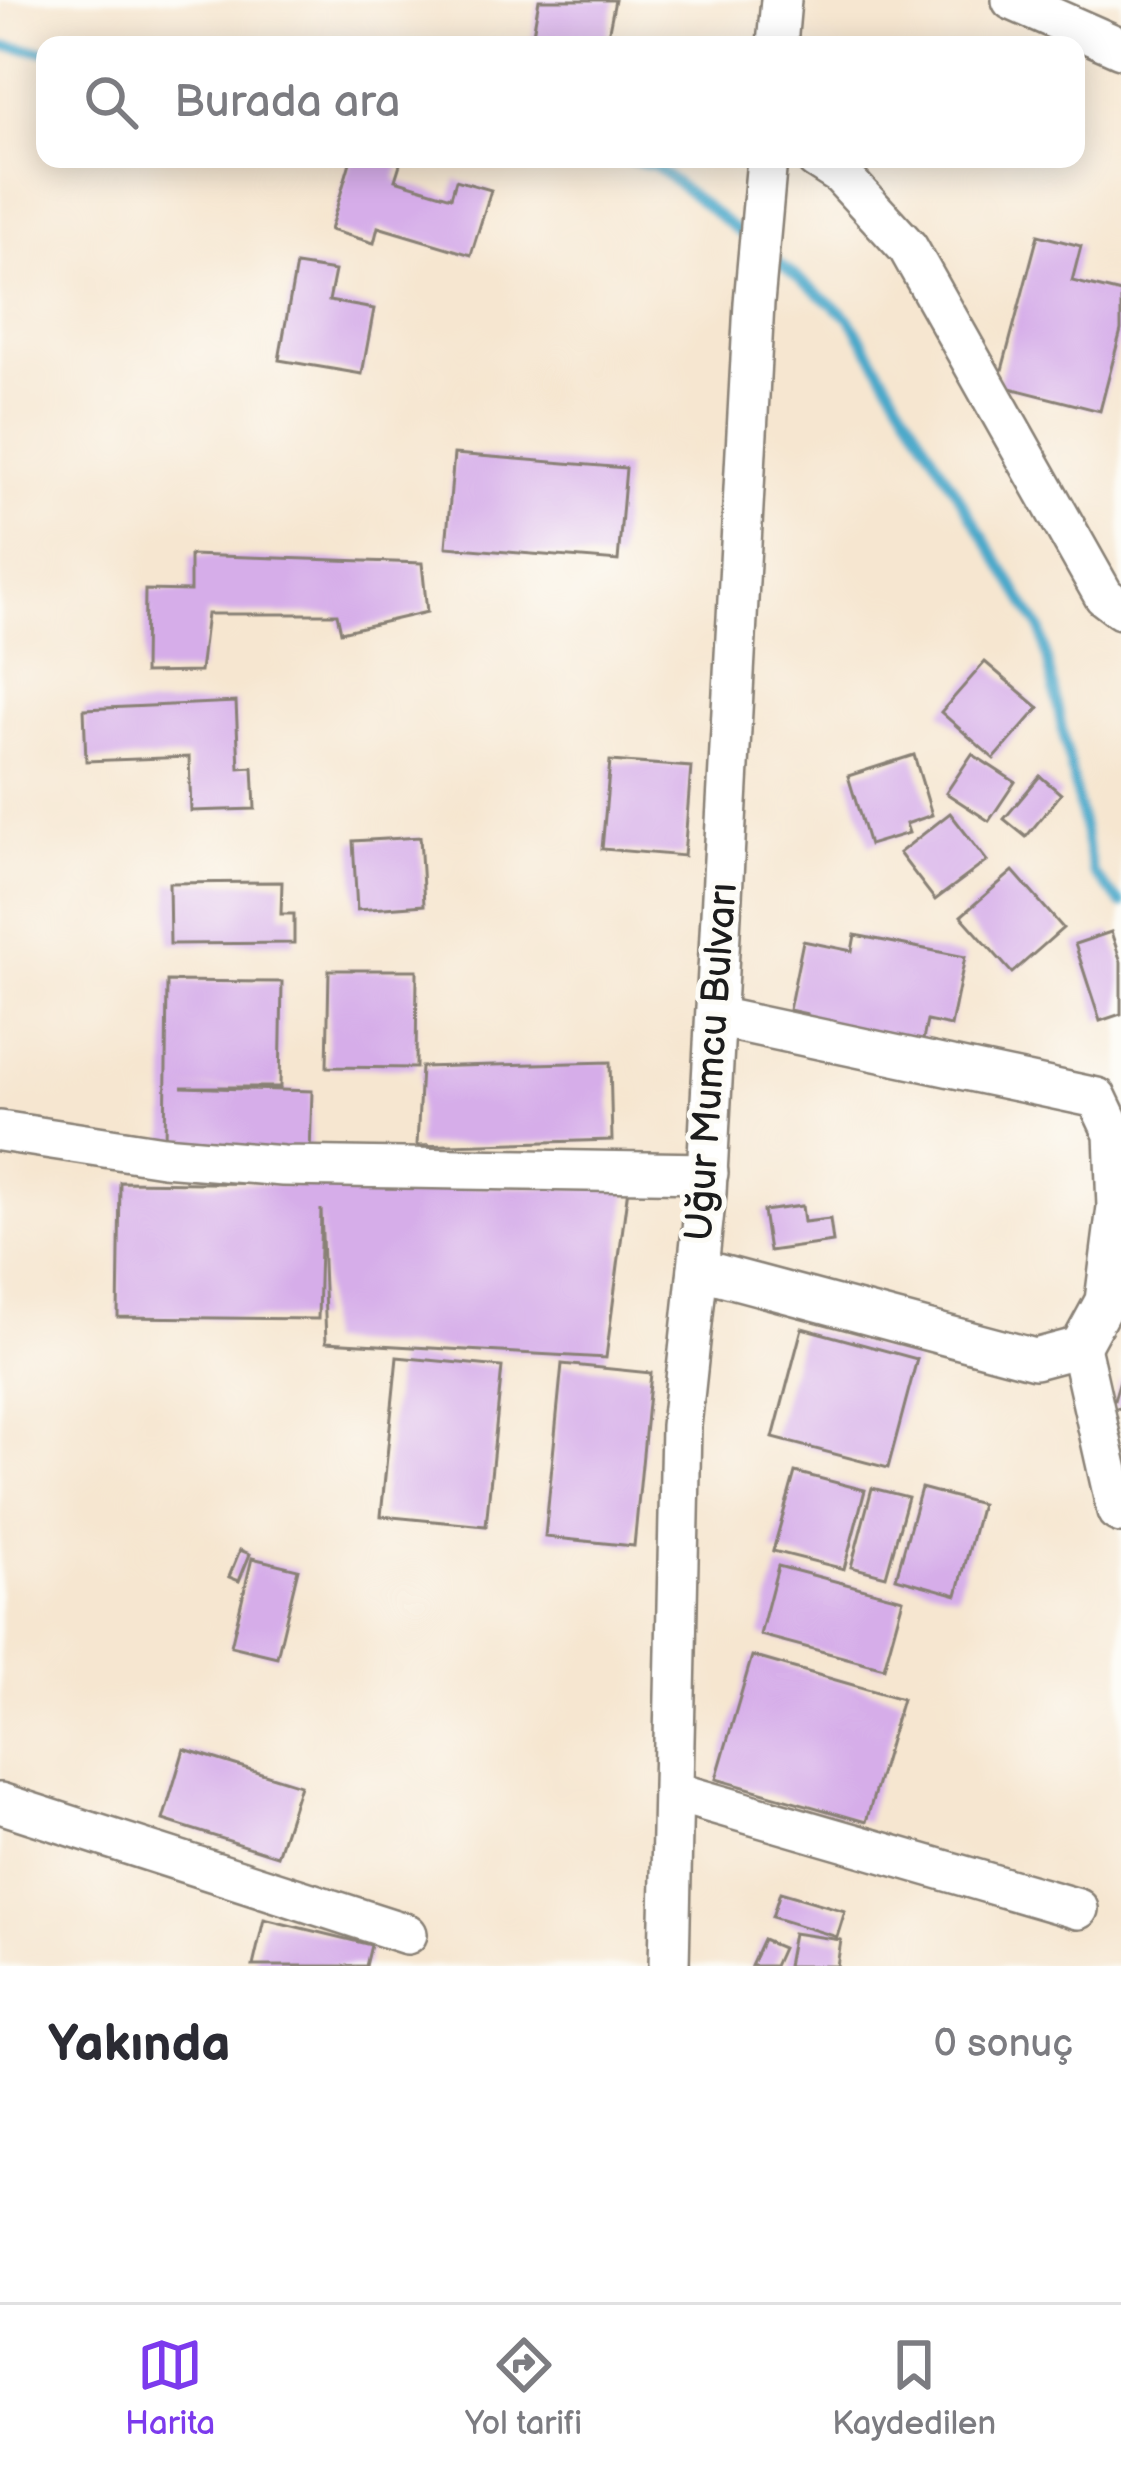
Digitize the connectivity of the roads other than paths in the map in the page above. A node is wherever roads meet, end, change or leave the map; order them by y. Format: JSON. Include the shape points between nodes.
{"nodes":[{"id":1,"x":781,"y":0,"type":"edge"},
{"id":2,"x":1012,"y":0,"type":"edge"},
{"id":3,"x":778,"y":36,"type":"edge"},
{"id":4,"x":1121,"y":48,"type":"edge"},
{"id":5,"x":766,"y":168,"type":"edge"},
{"id":6,"x":830,"y":168,"type":"edge"},
{"id":7,"x":1121,"y":609,"type":"edge"},
{"id":8,"x":716,"y":1017,"type":"junction"},
{"id":9,"x":0,"y":1130,"type":"edge"},
{"id":10,"x":708,"y":1173,"type":"junction"},
{"id":11,"x":698,"y":1269,"type":"junction"},
{"id":12,"x":1080,"y":1346,"type":"junction"},
{"id":13,"x":1121,"y":1513,"type":"edge"},
{"id":14,"x":674,"y":1792,"type":"junction"},
{"id":15,"x":0,"y":1803,"type":"edge"},
{"id":16,"x":1078,"y":1909,"type":"dead end"},
{"id":17,"x":407,"y":1934,"type":"dead end"},
{"id":18,"x":669,"y":1966,"type":"edge"}],
"edges":[{"from":1,"to":3,"type":"street"},
{"from":2,"to":4,"type":"street"},
{"from":5,"to":8,"type":"street","name":"Uğur Mumcu Bulvarı"},
{"from":6,"to":7,"type":"street","via":[[908,248],[1104,596]]},
{"from":8,"to":10,"type":"street","name":"Uğur Mumcu Bulvarı"},
{"from":8,"to":12,"type":"street","via":[[1097,1098],[1114,1134],[1117,1207],[1105,1300]]},
{"from":9,"to":10,"type":"street","via":[[284,1166]]},
{"from":10,"to":11,"type":"street","name":"Uğur Mumcu Bulvarı"},
{"from":11,"to":12,"type":"street","via":[[1035,1359]]},
{"from":11,"to":14,"type":"street","name":"Uğur Mumcu Bulvarı","via":[[681,1426]]},
{"from":12,"to":13,"type":"street"},
{"from":14,"to":16,"type":"street"},
{"from":14,"to":18,"type":"street","name":"Uğur Mumcu Bulvarı"},
{"from":15,"to":17,"type":"street"}]}
